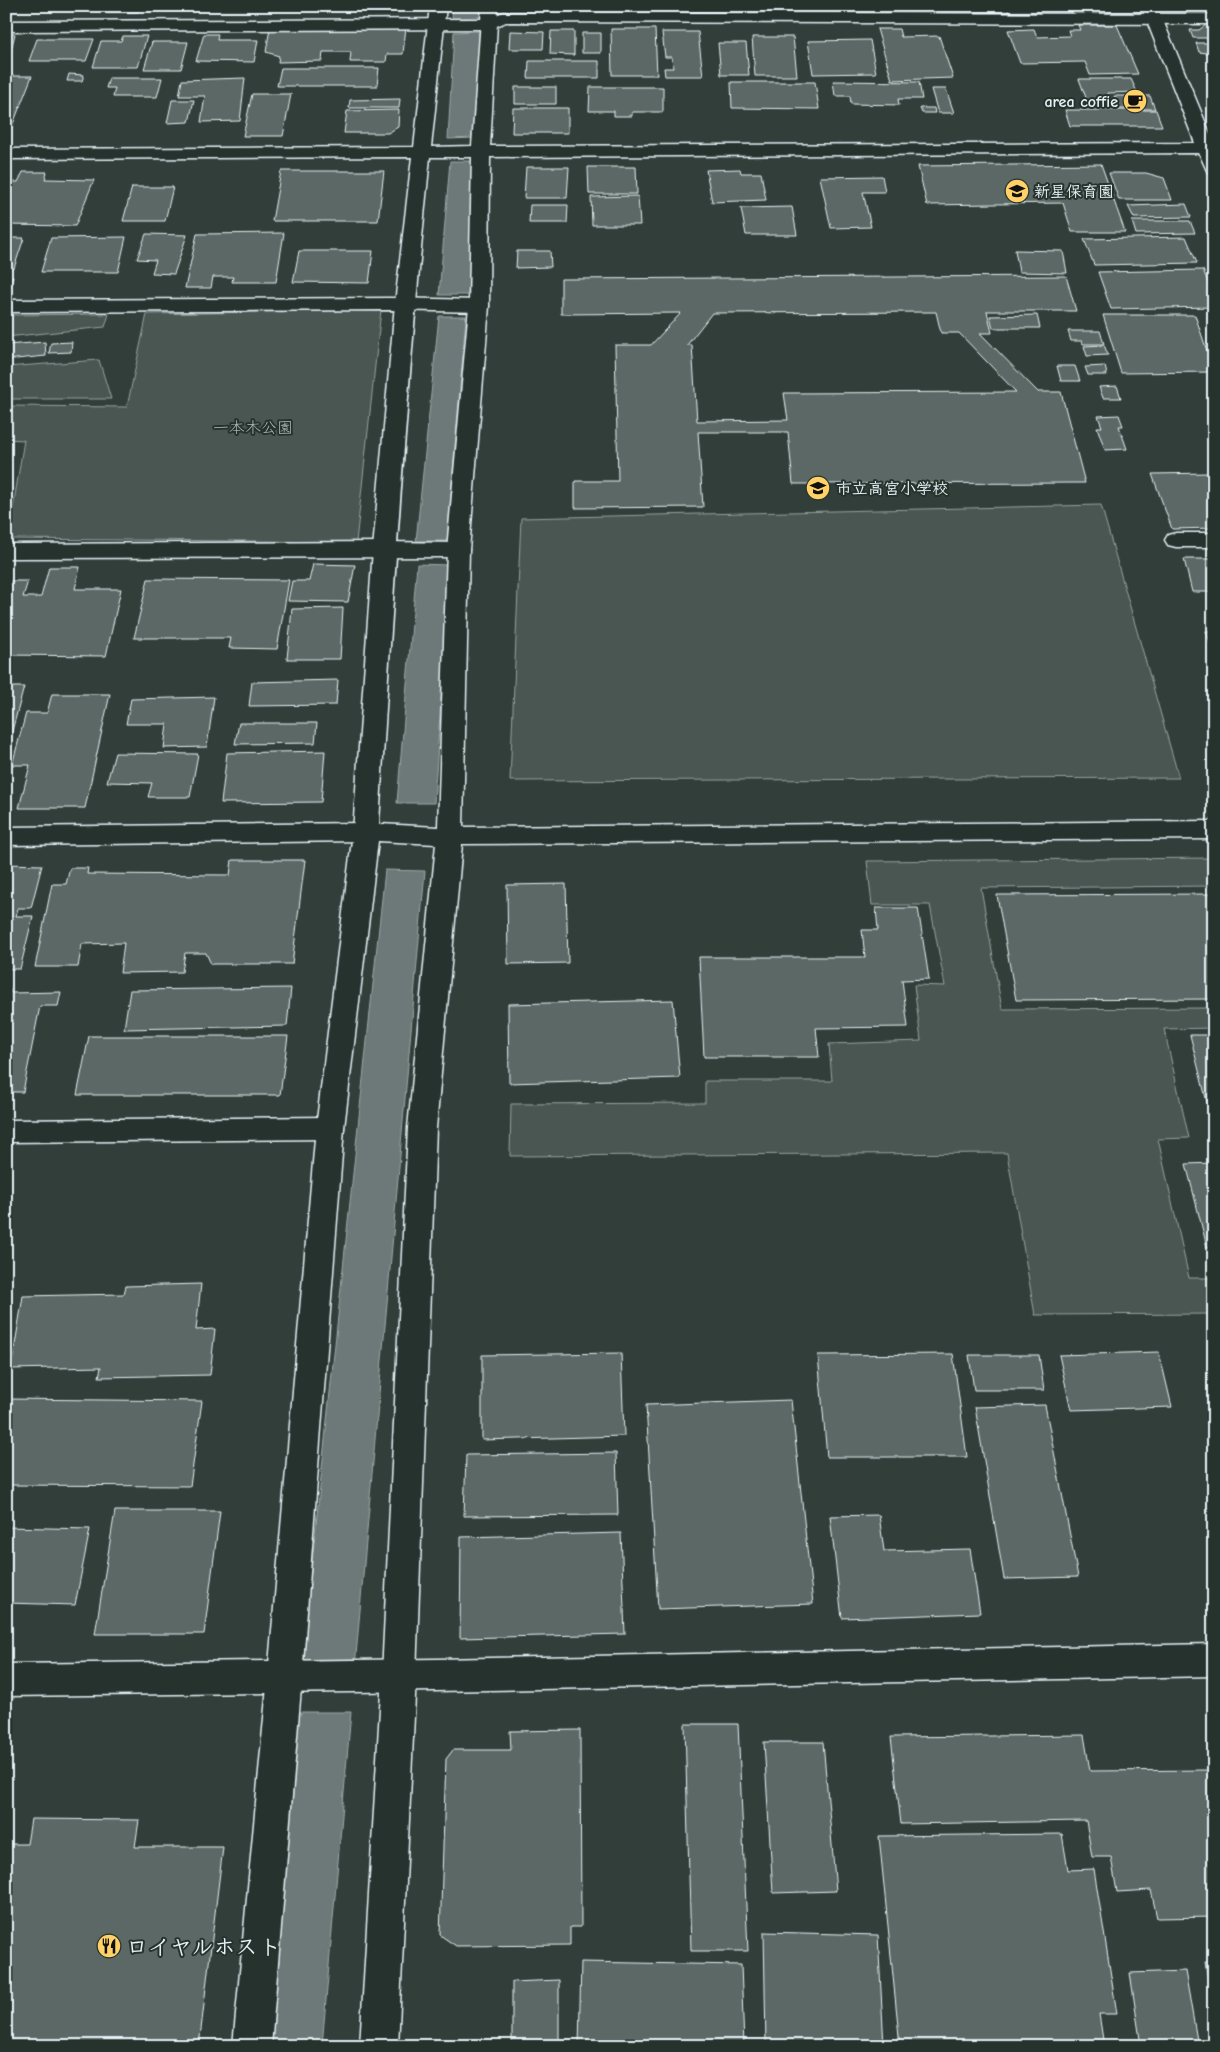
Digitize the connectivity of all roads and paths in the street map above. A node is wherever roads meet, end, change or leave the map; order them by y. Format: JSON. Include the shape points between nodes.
{"nodes":[{"id":1,"x":1151,"y":13,"type":"edge"},
{"id":2,"x":490,"y":15,"type":"edge"},
{"id":3,"x":437,"y":16,"type":"edge"},
{"id":4,"x":1214,"y":19,"type":"edge"},
{"id":5,"x":6,"y":26,"type":"edge"},
{"id":6,"x":1210,"y":148,"type":"edge"},
{"id":7,"x":481,"y":151,"type":"junction"},
{"id":8,"x":420,"y":152,"type":"junction"},
{"id":9,"x":6,"y":154,"type":"edge"},
{"id":10,"x":1214,"y":169,"type":"edge"},
{"id":11,"x":405,"y":304,"type":"junction"},
{"id":12,"x":6,"y":306,"type":"edge"},
{"id":13,"x":479,"y":306,"type":"junction"},
{"id":14,"x":1176,"y":540,"type":"dead end"},
{"id":15,"x":1214,"y":540,"type":"edge"},
{"id":16,"x":384,"y":549,"type":"junction"},
{"id":17,"x":458,"y":550,"type":"junction"},
{"id":18,"x":6,"y":551,"type":"edge"},
{"id":19,"x":1214,"y":830,"type":"edge"},
{"id":20,"x":366,"y":832,"type":"junction"},
{"id":21,"x":6,"y":836,"type":"edge"},
{"id":22,"x":450,"y":836,"type":"junction"},
{"id":23,"x":330,"y":1128,"type":"junction"},
{"id":24,"x":6,"y":1131,"type":"edge"},
{"id":25,"x":1214,"y":1660,"type":"edge"},
{"id":26,"x":399,"y":1675,"type":"junction"},
{"id":27,"x":285,"y":1676,"type":"junction"},
{"id":28,"x":6,"y":1680,"type":"edge"},
{"id":29,"x":252,"y":2046,"type":"edge"},
{"id":30,"x":379,"y":2046,"type":"edge"}],
"edges":[{"from":1,"to":2,"type":"street"},
{"from":1,"to":4,"type":"street"},
{"from":1,"to":6,"type":"street"},
{"from":2,"to":3,"type":"street"},
{"from":2,"to":7,"type":"street"},
{"from":3,"to":5,"type":"street"},
{"from":3,"to":8,"type":"street"},
{"from":6,"to":7,"type":"street"},
{"from":6,"to":10,"type":"street"},
{"from":7,"to":8,"type":"street"},
{"from":7,"to":13,"type":"street"},
{"from":8,"to":9,"type":"street"},
{"from":8,"to":11,"type":"street"},
{"from":11,"to":12,"type":"street"},
{"from":11,"to":13,"type":"street"},
{"from":11,"to":16,"type":"street"},
{"from":13,"to":17,"type":"street"},
{"from":14,"to":15,"type":"street"},
{"from":16,"to":17,"type":"street"},
{"from":16,"to":18,"type":"street"},
{"from":16,"to":20,"type":"street"},
{"from":17,"to":22,"type":"street"},
{"from":19,"to":22,"type":"street"},
{"from":20,"to":21,"type":"street"},
{"from":20,"to":22,"type":"street"},
{"from":20,"to":23,"type":"street"},
{"from":22,"to":26,"type":"street","via":[[422,1128]]},
{"from":23,"to":24,"type":"street"},
{"from":23,"to":27,"type":"street"},
{"from":25,"to":26,"type":"street"},
{"from":26,"to":27,"type":"street"},
{"from":26,"to":30,"type":"street"},
{"from":27,"to":28,"type":"street"},
{"from":27,"to":29,"type":"street"}]}
